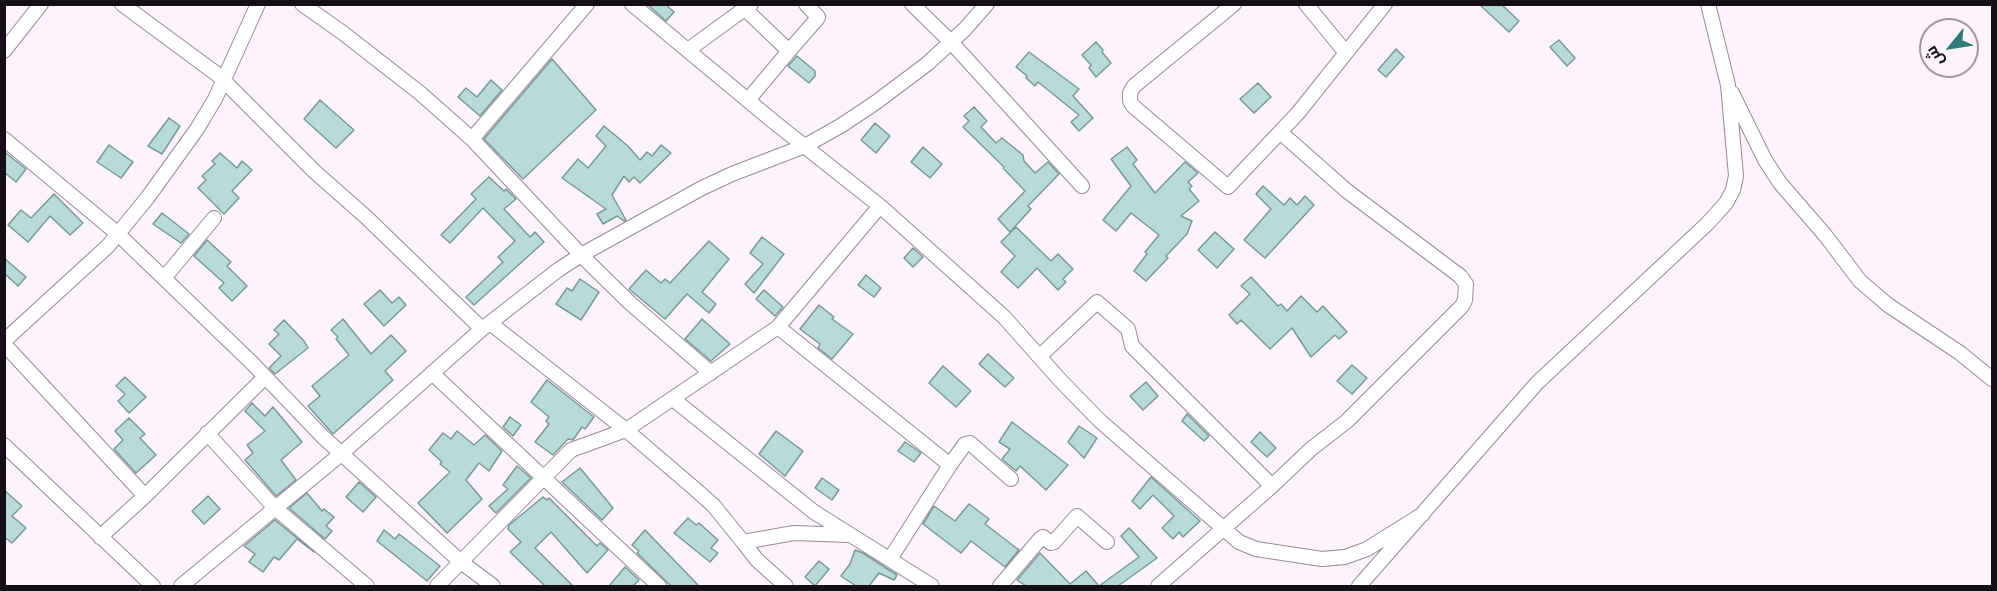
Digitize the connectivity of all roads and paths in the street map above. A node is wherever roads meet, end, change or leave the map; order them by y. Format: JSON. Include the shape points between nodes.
{"nodes":[{"id":1,"x":41,"y":4,"type":"edge"},
{"id":2,"x":122,"y":4,"type":"edge"},
{"id":3,"x":258,"y":4,"type":"edge"},
{"id":4,"x":302,"y":4,"type":"edge"},
{"id":5,"x":587,"y":4,"type":"edge"},
{"id":6,"x":632,"y":4,"type":"edge"},
{"id":7,"x":806,"y":4,"type":"edge"},
{"id":8,"x":912,"y":4,"type":"edge"},
{"id":9,"x":987,"y":4,"type":"edge"},
{"id":10,"x":1234,"y":4,"type":"edge"},
{"id":11,"x":1306,"y":4,"type":"edge"},
{"id":12,"x":1385,"y":4,"type":"edge"},
{"id":13,"x":1708,"y":4,"type":"edge"},
{"id":14,"x":748,"y":7,"type":"edge"},
{"id":15,"x":951,"y":42,"type":"junction"},
{"id":16,"x":688,"y":50,"type":"junction"},
{"id":17,"x":4,"y":51,"type":"edge"},
{"id":18,"x":789,"y":51,"type":"junction"},
{"id":19,"x":1346,"y":53,"type":"junction"},
{"id":20,"x":223,"y":81,"type":"junction"},
{"id":21,"x":1728,"y":85,"type":"junction"},
{"id":22,"x":748,"y":100,"type":"junction"},
{"id":23,"x":1280,"y":132,"type":"junction"},
{"id":24,"x":4,"y":139,"type":"edge"},
{"id":25,"x":472,"y":139,"type":"junction"},
{"id":26,"x":805,"y":146,"type":"junction"},
{"id":27,"x":1082,"y":186,"type":"dead end"},
{"id":28,"x":880,"y":206,"type":"junction"},
{"id":29,"x":214,"y":218,"type":"dead end"},
{"id":30,"x":118,"y":234,"type":"junction"},
{"id":31,"x":581,"y":255,"type":"junction"},
{"id":32,"x":165,"y":277,"type":"junction"},
{"id":33,"x":486,"y":326,"type":"junction"},
{"id":34,"x":778,"y":327,"type":"junction"},
{"id":35,"x":4,"y":342,"type":"edge"},
{"id":36,"x":1040,"y":356,"type":"junction"},
{"id":37,"x":432,"y":373,"type":"junction"},
{"id":38,"x":711,"y":373,"type":"junction"},
{"id":39,"x":265,"y":377,"type":"junction"},
{"id":40,"x":1992,"y":379,"type":"edge"},
{"id":41,"x":673,"y":399,"type":"junction"},
{"id":42,"x":626,"y":430,"type":"junction"},
{"id":43,"x":207,"y":433,"type":"junction"},
{"id":44,"x":4,"y":445,"type":"edge"},
{"id":45,"x":341,"y":454,"type":"junction"},
{"id":46,"x":950,"y":465,"type":"junction"},
{"id":47,"x":544,"y":476,"type":"junction"},
{"id":48,"x":1011,"y":479,"type":"dead end"},
{"id":49,"x":1272,"y":486,"type":"junction"},
{"id":50,"x":145,"y":496,"type":"junction"},
{"id":51,"x":275,"y":508,"type":"junction"},
{"id":52,"x":1422,"y":514,"type":"junction"},
{"id":53,"x":1223,"y":530,"type":"junction"},
{"id":54,"x":852,"y":535,"type":"junction"},
{"id":55,"x":100,"y":537,"type":"junction"},
{"id":56,"x":743,"y":542,"type":"junction"},
{"id":57,"x":1107,"y":542,"type":"dead end"},
{"id":58,"x":890,"y":559,"type":"junction"},
{"id":59,"x":460,"y":562,"type":"junction"},
{"id":60,"x":651,"y":583,"type":"edge"},
{"id":61,"x":153,"y":586,"type":"edge"},
{"id":62,"x":181,"y":586,"type":"edge"},
{"id":63,"x":367,"y":586,"type":"edge"},
{"id":64,"x":437,"y":586,"type":"edge"},
{"id":65,"x":493,"y":586,"type":"edge"},
{"id":66,"x":786,"y":586,"type":"edge"},
{"id":67,"x":933,"y":586,"type":"edge"},
{"id":68,"x":1000,"y":586,"type":"edge"},
{"id":69,"x":1158,"y":586,"type":"edge"},
{"id":70,"x":1359,"y":586,"type":"edge"}],
"edges":[{"from":1,"to":17,"type":"street"},
{"from":2,"to":20,"type":"street"},
{"from":3,"to":20,"type":"street"},
{"from":4,"to":25,"type":"street","via":[[420,93]]},
{"from":5,"to":25,"type":"street"},
{"from":6,"to":16,"type":"street"},
{"from":7,"to":18,"type":"street","via":[[817,19]]},
{"from":8,"to":15,"type":"street"},
{"from":9,"to":15,"type":"street"},
{"from":10,"to":23,"type":"street","via":[[1134,86],[1130,101],[1228,187]]},
{"from":11,"to":19,"type":"street"},
{"from":12,"to":19,"type":"street"},
{"from":13,"to":21,"type":"street"},
{"from":14,"to":16,"type":"street"},
{"from":14,"to":18,"type":"street"},
{"from":15,"to":26,"type":"street","via":[[876,103]]},
{"from":15,"to":27,"type":"street"},
{"from":16,"to":22,"type":"street"},
{"from":18,"to":22,"type":"street"},
{"from":19,"to":23,"type":"street"},
{"from":20,"to":30,"type":"street","via":[[196,129]]},
{"from":20,"to":33,"type":"street","via":[[315,172]]},
{"from":21,"to":40,"type":"street","via":[[1780,183],[1860,281]]},
{"from":21,"to":52,"type":"street","via":[[1736,176],[1726,203],[1536,383]]},
{"from":22,"to":26,"type":"street"},
{"from":23,"to":49,"type":"street","via":[[1347,190],[1460,276],[1467,292],[1462,306],[1347,421]]},
{"from":24,"to":30,"type":"street"},
{"from":25,"to":31,"type":"street"},
{"from":26,"to":28,"type":"street"},
{"from":26,"to":31,"type":"street","via":[[717,180]]},
{"from":28,"to":34,"type":"street"},
{"from":28,"to":36,"type":"street","via":[[1004,317]]},
{"from":29,"to":32,"type":"street"},
{"from":30,"to":32,"type":"street"},
{"from":30,"to":35,"type":"street"},
{"from":31,"to":33,"type":"street"},
{"from":31,"to":38,"type":"street"},
{"from":32,"to":39,"type":"street"},
{"from":33,"to":37,"type":"street"},
{"from":33,"to":42,"type":"street"},
{"from":34,"to":38,"type":"street"},
{"from":34,"to":46,"type":"street"},
{"from":35,"to":50,"type":"street"},
{"from":36,"to":49,"type":"street","via":[[1097,302],[1128,329],[1132,346]]},
{"from":36,"to":53,"type":"street","via":[[1100,421]]},
{"from":37,"to":45,"type":"street"},
{"from":37,"to":47,"type":"street"},
{"from":38,"to":41,"type":"street"},
{"from":39,"to":43,"type":"street"},
{"from":39,"to":45,"type":"street"},
{"from":41,"to":42,"type":"street"},
{"from":41,"to":54,"type":"street","via":[[796,498]]},
{"from":42,"to":47,"type":"street","via":[[571,450]]},
{"from":42,"to":56,"type":"street","via":[[714,506]]},
{"from":43,"to":50,"type":"street"},
{"from":43,"to":51,"type":"street"},
{"from":44,"to":55,"type":"street"},
{"from":45,"to":51,"type":"street"},
{"from":45,"to":59,"type":"street"},
{"from":46,"to":48,"type":"street","via":[[965,444],[970,443]]},
{"from":46,"to":58,"type":"street"},
{"from":47,"to":59,"type":"street"},
{"from":47,"to":60,"type":"street"},
{"from":49,"to":53,"type":"street"},
{"from":50,"to":55,"type":"street"},
{"from":51,"to":62,"type":"street"},
{"from":51,"to":63,"type":"street"},
{"from":52,"to":53,"type":"street","via":[[1367,549],[1345,557],[1322,559],[1256,549]]},
{"from":52,"to":70,"type":"street"},
{"from":53,"to":69,"type":"street"},
{"from":54,"to":56,"type":"street","via":[[794,533]]},
{"from":54,"to":58,"type":"street"},
{"from":55,"to":61,"type":"street"},
{"from":56,"to":66,"type":"street"},
{"from":57,"to":68,"type":"street","via":[[1077,516],[1054,542],[1040,539]]},
{"from":58,"to":67,"type":"street"},
{"from":59,"to":64,"type":"street"},
{"from":59,"to":65,"type":"street"}]}
